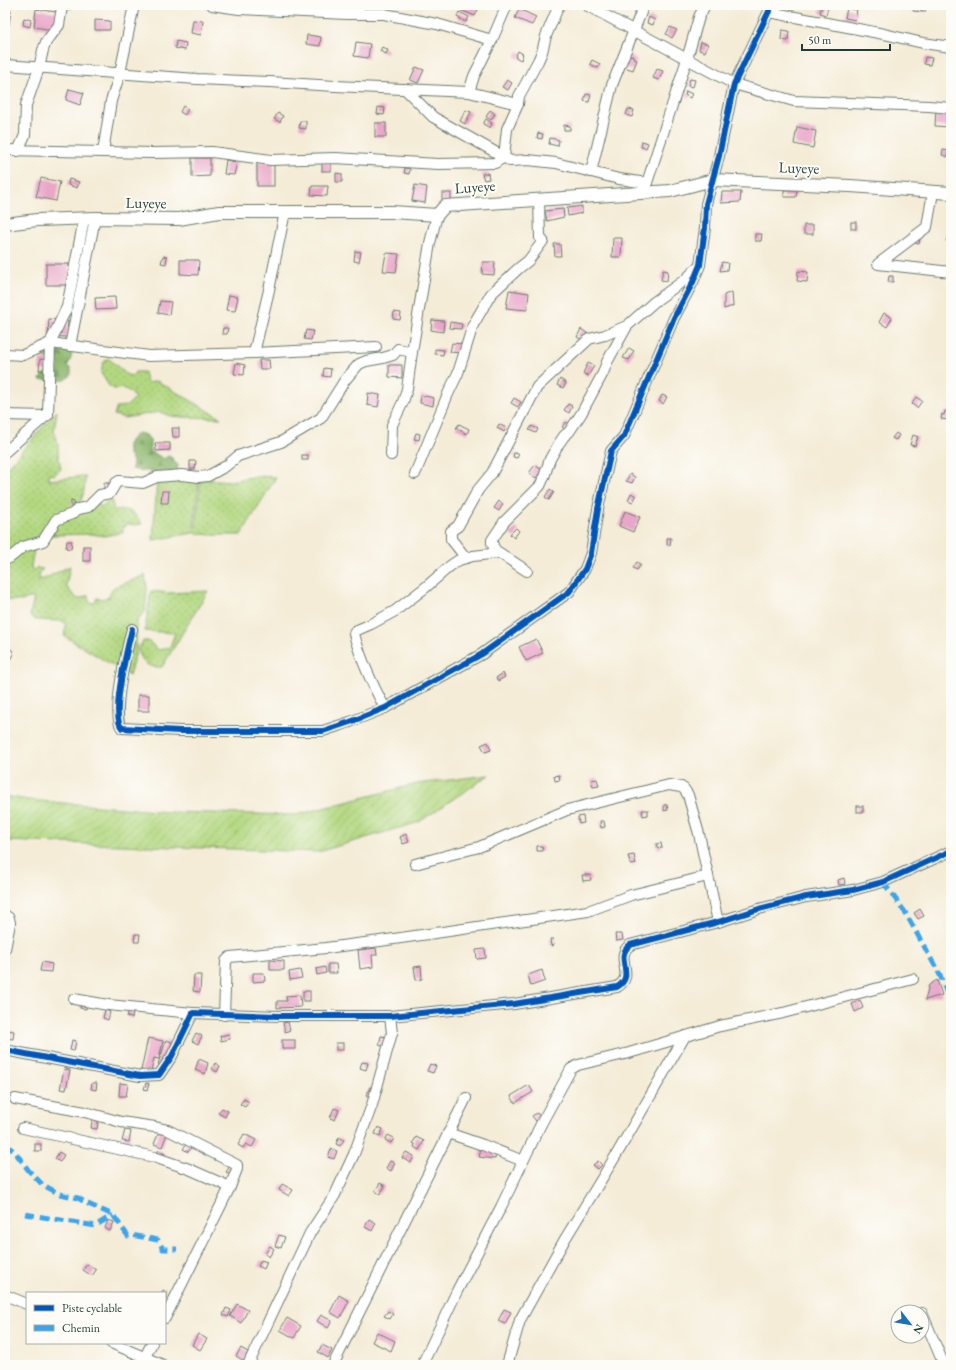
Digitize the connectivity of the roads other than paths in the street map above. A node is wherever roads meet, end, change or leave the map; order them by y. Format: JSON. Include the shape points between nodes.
{"nodes":[{"id":1,"x":67,"y":5,"type":"edge"},
{"id":2,"x":134,"y":5,"type":"edge"},
{"id":3,"x":212,"y":5,"type":"edge"},
{"id":4,"x":507,"y":5,"type":"edge"},
{"id":5,"x":559,"y":5,"type":"edge"},
{"id":6,"x":586,"y":5,"type":"edge"},
{"id":7,"x":644,"y":5,"type":"edge"},
{"id":8,"x":705,"y":5,"type":"edge"},
{"id":9,"x":770,"y":8,"type":"edge"},
{"id":10,"x":634,"y":31,"type":"junction"},
{"id":11,"x":492,"y":40,"type":"junction"},
{"id":12,"x":951,"y":47,"type":"edge"},
{"id":13,"x":687,"y":59,"type":"junction"},
{"id":14,"x":5,"y":65,"type":"edge"},
{"id":15,"x":38,"y":68,"type":"junction"},
{"id":16,"x":120,"y":73,"type":"junction"},
{"id":17,"x":734,"y":84,"type":"junction"},
{"id":18,"x":405,"y":88,"type":"junction"},
{"id":19,"x":469,"y":92,"type":"junction"},
{"id":20,"x":518,"y":104,"type":"junction"},
{"id":21,"x":951,"y":108,"type":"edge"},
{"id":22,"x":5,"y":150,"type":"edge"},
{"id":23,"x":18,"y":151,"type":"junction"},
{"id":24,"x":104,"y":152,"type":"junction"},
{"id":25,"x":504,"y":157,"type":"junction"},
{"id":26,"x":591,"y":172,"type":"junction"},
{"id":27,"x":713,"y":180,"type":"junction"},
{"id":28,"x":645,"y":188,"type":"junction"},
{"id":29,"x":933,"y":192,"type":"junction"},
{"id":30,"x":951,"y":193,"type":"edge"},
{"id":31,"x":539,"y":200,"type":"junction"},
{"id":32,"x":285,"y":212,"type":"junction"},
{"id":33,"x":437,"y":215,"type":"junction"},
{"id":34,"x":89,"y":219,"type":"junction"},
{"id":35,"x":5,"y":224,"type":"edge"},
{"id":36,"x":700,"y":265,"type":"junction"},
{"id":37,"x":951,"y":272,"type":"edge"},
{"id":38,"x":627,"y":326,"type":"junction"},
{"id":39,"x":50,"y":343,"type":"junction"},
{"id":40,"x":70,"y":346,"type":"junction"},
{"id":41,"x":376,"y":347,"type":"dead end"},
{"id":42,"x":412,"y":352,"type":"junction"},
{"id":43,"x":254,"y":353,"type":"junction"},
{"id":44,"x":5,"y":354,"type":"edge"},
{"id":45,"x":5,"y":415,"type":"edge"},
{"id":46,"x":46,"y":416,"type":"junction"},
{"id":47,"x":5,"y":452,"type":"edge"},
{"id":48,"x":391,"y":455,"type":"dead end"},
{"id":49,"x":414,"y":474,"type":"dead end"},
{"id":50,"x":499,"y":553,"type":"junction"},
{"id":51,"x":466,"y":558,"type":"junction"},
{"id":52,"x":5,"y":560,"type":"edge"},
{"id":53,"x":527,"y":571,"type":"dead end"},
{"id":54,"x":132,"y":629,"type":"dead end"},
{"id":55,"x":385,"y":708,"type":"junction"},
{"id":56,"x":951,"y":851,"type":"edge"},
{"id":57,"x":415,"y":864,"type":"dead end"},
{"id":58,"x":708,"y":876,"type":"junction"},
{"id":59,"x":5,"y":915,"type":"edge"},
{"id":60,"x":718,"y":922,"type":"junction"},
{"id":61,"x":5,"y":949,"type":"edge"},
{"id":62,"x":913,"y":979,"type":"dead end"},
{"id":63,"x":74,"y":999,"type":"dead end"},
{"id":64,"x":193,"y":1013,"type":"junction"},
{"id":65,"x":224,"y":1015,"type":"junction"},
{"id":66,"x":390,"y":1016,"type":"junction"},
{"id":67,"x":685,"y":1036,"type":"junction"},
{"id":68,"x":5,"y":1050,"type":"edge"},
{"id":69,"x":466,"y":1098,"type":"dead end"},
{"id":70,"x":15,"y":1099,"type":"dead end"},
{"id":71,"x":23,"y":1128,"type":"dead end"},
{"id":72,"x":448,"y":1133,"type":"junction"},
{"id":73,"x":523,"y":1161,"type":"junction"},
{"id":74,"x":230,"y":1186,"type":"junction"},
{"id":75,"x":5,"y":1295,"type":"edge"},
{"id":76,"x":26,"y":1304,"type":"edge"},
{"id":77,"x":166,"y":1316,"type":"edge"},
{"id":78,"x":930,"y":1332,"type":"edge"},
{"id":79,"x":112,"y":1344,"type":"edge"},
{"id":80,"x":152,"y":1344,"type":"edge"},
{"id":81,"x":145,"y":1357,"type":"junction"},
{"id":82,"x":163,"y":1365,"type":"edge"},
{"id":83,"x":248,"y":1365,"type":"edge"},
{"id":84,"x":333,"y":1365,"type":"edge"},
{"id":85,"x":422,"y":1365,"type":"edge"},
{"id":86,"x":507,"y":1365,"type":"edge"},
{"id":87,"x":944,"y":1365,"type":"edge"}],
"edges":[{"from":1,"to":15,"type":"street","via":[[62,8],[59,25],[46,42]]},
{"from":2,"to":16,"type":"street"},
{"from":3,"to":11,"type":"street","via":[[384,14],[437,24]]},
{"from":4,"to":11,"type":"street"},
{"from":5,"to":20,"type":"street","via":[[542,52],[519,96]]},
{"from":6,"to":10,"type":"street"},
{"from":7,"to":10,"type":"street"},
{"from":8,"to":13,"type":"street"},
{"from":9,"to":12,"type":"street"},
{"from":9,"to":17,"type":"street"},
{"from":10,"to":13,"type":"street"},
{"from":10,"to":26,"type":"street","via":[[612,85]]},
{"from":11,"to":19,"type":"street"},
{"from":13,"to":17,"type":"street"},
{"from":13,"to":28,"type":"street"},
{"from":14,"to":15,"type":"street"},
{"from":15,"to":16,"type":"street"},
{"from":15,"to":23,"type":"street","via":[[26,105],[25,135]]},
{"from":16,"to":18,"type":"street"},
{"from":16,"to":24,"type":"street","via":[[111,102]]},
{"from":17,"to":21,"type":"street","via":[[794,101]]},
{"from":17,"to":27,"type":"street"},
{"from":18,"to":19,"type":"street"},
{"from":18,"to":25,"type":"street","via":[[433,117]]},
{"from":19,"to":20,"type":"street"},
{"from":20,"to":25,"type":"street","via":[[507,129]]},
{"from":22,"to":23,"type":"street"},
{"from":23,"to":24,"type":"street"},
{"from":24,"to":25,"type":"street","via":[[212,152],[271,160],[335,158],[438,164],[495,163]]},
{"from":25,"to":26,"type":"street","via":[[510,161],[556,162]]},
{"from":26,"to":28,"type":"street"},
{"from":27,"to":28,"type":"street","name":"Luyeye","via":[[670,191]]},
{"from":27,"to":29,"type":"street","name":"Luyeye"},
{"from":27,"to":36,"type":"street","via":[[706,204]]},
{"from":28,"to":31,"type":"street","name":"Luyeye"},
{"from":29,"to":30,"type":"street","name":"Luyeye"},
{"from":29,"to":37,"type":"street","via":[[927,228],[878,264]]},
{"from":31,"to":33,"type":"street","name":"Luyeye","via":[[445,206]]},
{"from":31,"to":49,"type":"street","via":[[540,238],[543,241],[528,261],[491,294],[473,325],[458,373]]},
{"from":32,"to":33,"type":"street","name":"Luyeye","via":[[392,212]]},
{"from":32,"to":34,"type":"street","name":"Luyeye","via":[[219,212],[179,220]]},
{"from":32,"to":43,"type":"street"},
{"from":33,"to":42,"type":"street"},
{"from":34,"to":35,"type":"street","name":"Luyeye","via":[[37,220]]},
{"from":34,"to":39,"type":"street","via":[[67,307]]},
{"from":34,"to":40,"type":"street"},
{"from":36,"to":38,"type":"street"},
{"from":36,"to":55,"type":"street","via":[[674,318],[624,436],[611,451],[591,553],[585,569],[571,590],[482,654]]},
{"from":38,"to":50,"type":"street","via":[[581,414],[550,459],[540,486],[502,525],[492,540],[493,549]]},
{"from":38,"to":51,"type":"street","via":[[589,339],[537,387],[492,473],[478,490],[458,526],[451,531],[451,539]]},
{"from":39,"to":40,"type":"street"},
{"from":39,"to":44,"type":"street","via":[[23,355]]},
{"from":39,"to":46,"type":"street","via":[[49,409]]},
{"from":40,"to":43,"type":"street","via":[[149,356]]},
{"from":41,"to":43,"type":"street"},
{"from":42,"to":48,"type":"street","via":[[407,389],[392,425]]},
{"from":42,"to":52,"type":"street","via":[[398,349],[383,358],[359,364],[345,380],[321,418],[281,442],[238,456],[208,476],[157,477],[143,483],[119,481],[110,493],[100,495],[88,507],[56,520],[43,542],[23,547]]},
{"from":45,"to":46,"type":"street"},
{"from":46,"to":47,"type":"street"},
{"from":50,"to":51,"type":"street"},
{"from":50,"to":53,"type":"street"},
{"from":51,"to":55,"type":"street","via":[[450,566],[395,611],[355,632],[358,648]]},
{"from":54,"to":55,"type":"street","via":[[120,684],[118,722],[122,728],[180,731],[323,731]]},
{"from":56,"to":60,"type":"street","via":[[883,882],[853,890],[806,896]]},
{"from":57,"to":58,"type":"street","via":[[478,847],[567,810],[674,785],[684,789],[688,795]]},
{"from":58,"to":60,"type":"street"},
{"from":58,"to":65,"type":"street","via":[[631,895],[588,911],[365,943],[230,957],[226,961]]},
{"from":59,"to":61,"type":"street","via":[[10,922]]},
{"from":60,"to":66,"type":"street","via":[[630,945],[623,954],[626,979],[617,987],[514,1004]]},
{"from":62,"to":67,"type":"street"},
{"from":63,"to":64,"type":"street"},
{"from":64,"to":65,"type":"street"},
{"from":64,"to":68,"type":"street","via":[[172,1056],[159,1075],[140,1076]]},
{"from":65,"to":66,"type":"street"},
{"from":66,"to":83,"type":"street","via":[[392,1033],[372,1105],[354,1154],[335,1195],[310,1232]]},
{"from":67,"to":73,"type":"street","via":[[571,1069]]},
{"from":67,"to":86,"type":"street","via":[[520,1320]]},
{"from":69,"to":72,"type":"street"},
{"from":70,"to":74,"type":"street","via":[[168,1130],[237,1165]]},
{"from":71,"to":74,"type":"street","via":[[154,1157]]},
{"from":72,"to":73,"type":"street"},
{"from":72,"to":84,"type":"street"},
{"from":73,"to":85,"type":"street"},
{"from":74,"to":77,"type":"street"},
{"from":75,"to":76,"type":"street"},
{"from":78,"to":87,"type":"street"},
{"from":79,"to":81,"type":"street"},
{"from":80,"to":81,"type":"street"},
{"from":81,"to":82,"type":"street"}]}
